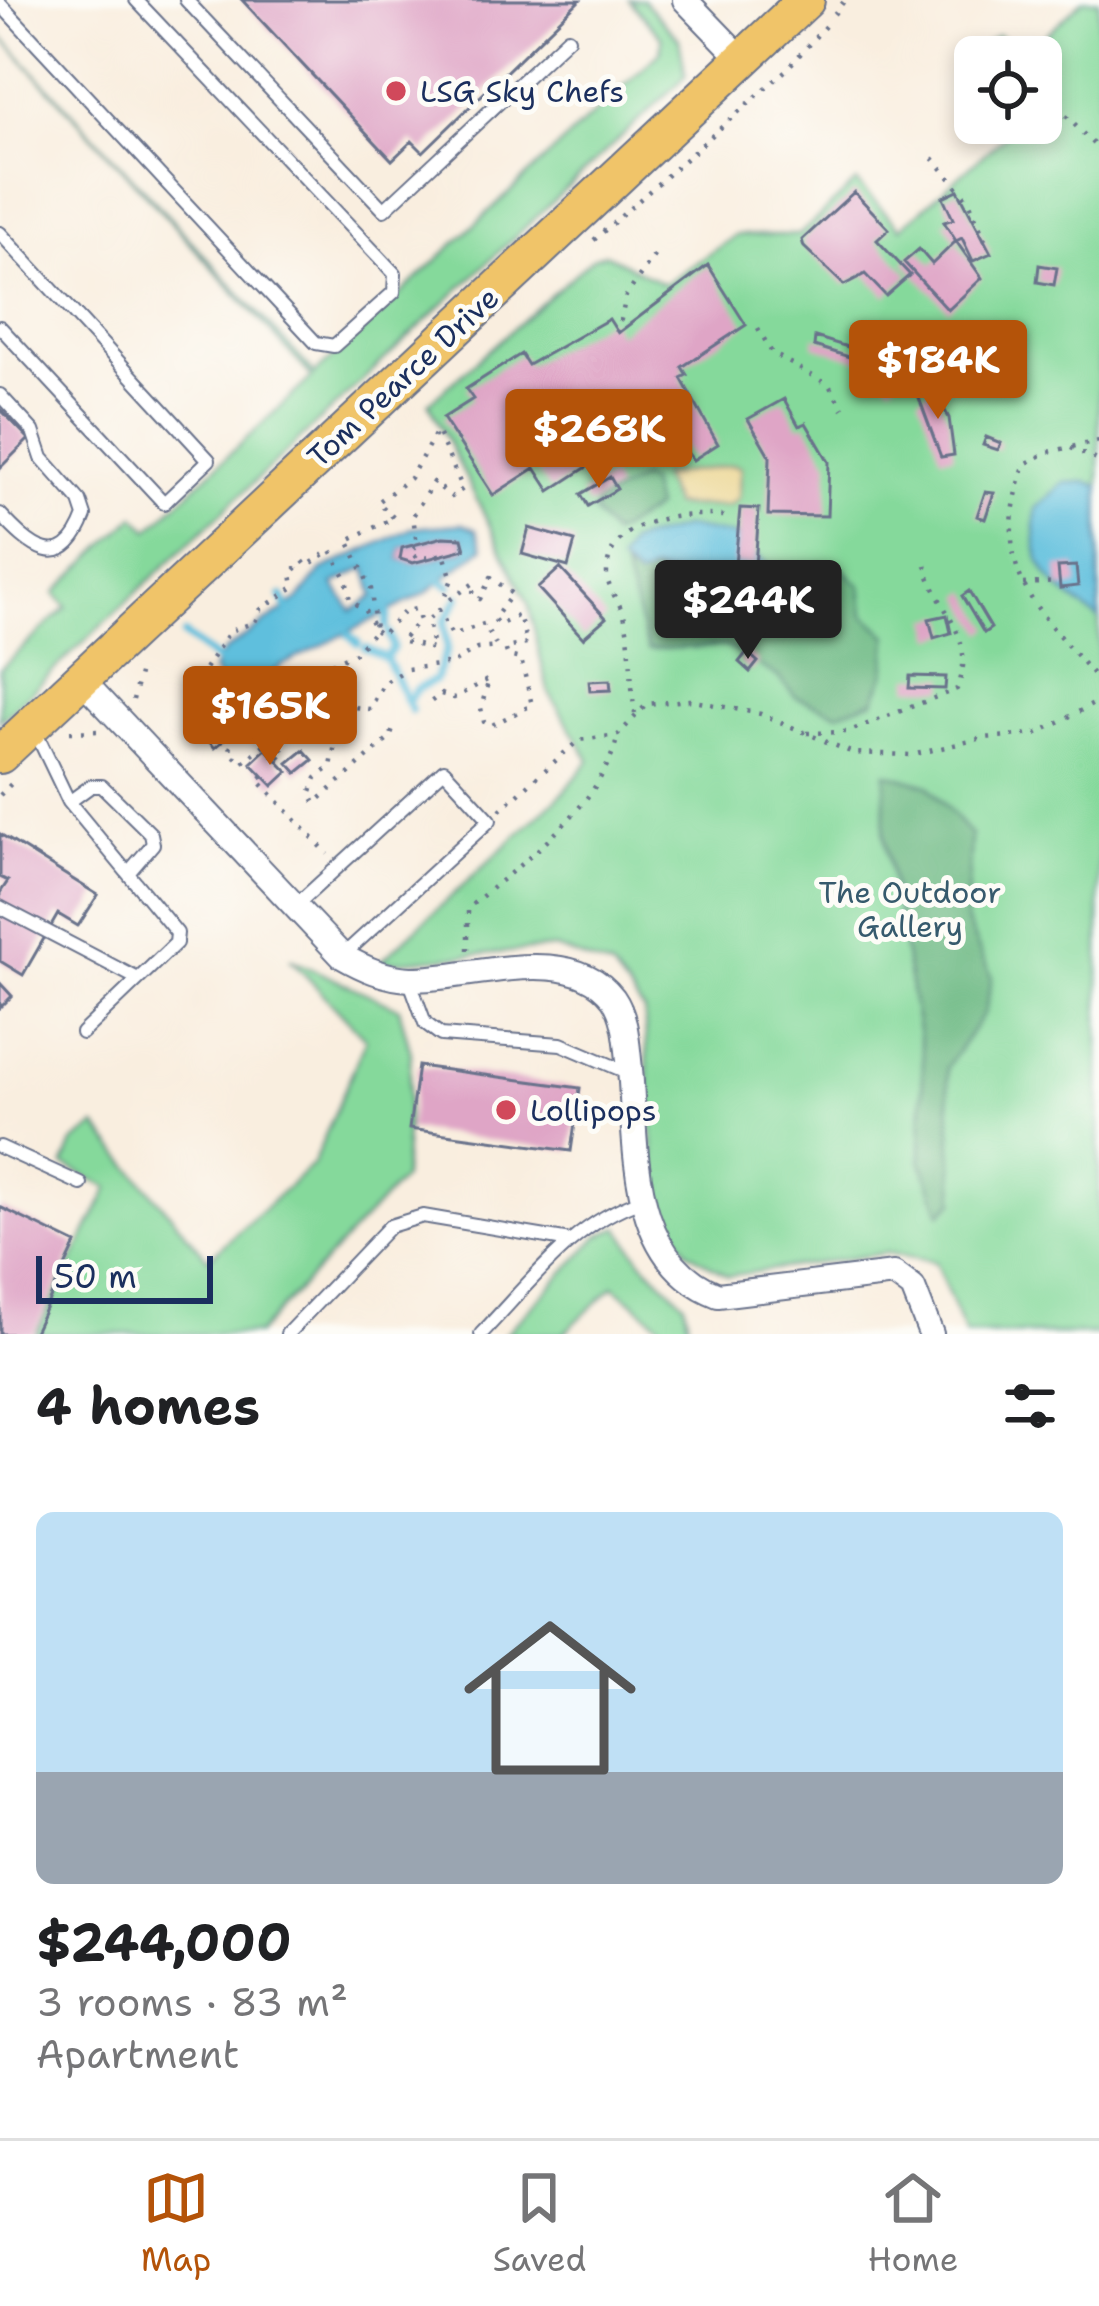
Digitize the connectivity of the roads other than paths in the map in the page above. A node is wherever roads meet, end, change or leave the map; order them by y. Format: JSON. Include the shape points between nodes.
{"nodes":[{"id":1,"x":136,"y":0,"type":"edge"},
{"id":2,"x":186,"y":0,"type":"edge"},
{"id":3,"x":686,"y":0,"type":"edge"},
{"id":4,"x":806,"y":0,"type":"edge"},
{"id":5,"x":0,"y":4,"type":"edge"},
{"id":6,"x":568,"y":38,"type":"dead end"},
{"id":7,"x":742,"y":59,"type":"junction"},
{"id":8,"x":0,"y":233,"type":"edge"},
{"id":9,"x":0,"y":327,"type":"edge"},
{"id":10,"x":0,"y":394,"type":"edge"},
{"id":11,"x":0,"y":514,"type":"edge"},
{"id":12,"x":81,"y":679,"type":"junction"},
{"id":13,"x":32,"y":724,"type":"junction"},
{"id":14,"x":0,"y":755,"type":"edge"},
{"id":15,"x":69,"y":802,"type":"junction"},
{"id":16,"x":129,"y":872,"type":"junction"},
{"id":17,"x":0,"y":907,"type":"edge"},
{"id":18,"x":293,"y":908,"type":"junction"},
{"id":19,"x":342,"y":956,"type":"junction"},
{"id":20,"x":138,"y":979,"type":"junction"},
{"id":21,"x":409,"y":979,"type":"junction"},
{"id":22,"x":82,"y":1033,"type":"dead end"},
{"id":23,"x":630,"y":1073,"type":"junction"},
{"id":24,"x":0,"y":1147,"type":"edge"},
{"id":25,"x":81,"y":1184,"type":"dead end"},
{"id":26,"x":642,"y":1200,"type":"junction"},
{"id":27,"x":570,"y":1240,"type":"junction"},
{"id":28,"x":287,"y":1334,"type":"edge"},
{"id":29,"x":481,"y":1334,"type":"edge"},
{"id":30,"x":931,"y":1334,"type":"edge"}],
"edges":[{"from":1,"to":5,"type":"lane","via":[[395,274],[394,292],[334,346],[316,343]]},
{"from":2,"to":6,"type":"lane","via":[[384,210]]},
{"from":3,"to":7,"type":"street"},
{"from":4,"to":7,"type":"main road","name":"Tom Pearce Drive"},
{"from":7,"to":12,"type":"main road","name":"Tom Pearce Drive"},
{"from":8,"to":9,"type":"lane","via":[[209,460],[164,502]]},
{"from":10,"to":11,"type":"lane","via":[[33,430],[47,466],[85,516],[47,552],[30,546]]},
{"from":12,"to":13,"type":"main road","name":"Tom Pearce Drive"},
{"from":12,"to":18,"type":"street"},
{"from":13,"to":14,"type":"main road","name":"Tom Pearce Drive"},
{"from":13,"to":15,"type":"lane"},
{"from":15,"to":16,"type":"lane"},
{"from":15,"to":16,"type":"lane","via":[[102,786],[151,834],[153,844]]},
{"from":16,"to":20,"type":"lane","via":[[177,933]]},
{"from":17,"to":20,"type":"lane"},
{"from":18,"to":19,"type":"street"},
{"from":18,"to":19,"type":"lane","via":[[444,770],[490,820]]},
{"from":19,"to":21,"type":"street"},
{"from":20,"to":22,"type":"lane"},
{"from":21,"to":23,"type":"lane","via":[[425,1023],[441,1035],[561,1044]]},
{"from":21,"to":23,"type":"street","via":[[565,969],[594,980],[621,1014]]},
{"from":23,"to":26,"type":"street"},
{"from":24,"to":25,"type":"lane"},
{"from":26,"to":27,"type":"lane","via":[[607,1212]]},
{"from":26,"to":30,"type":"street","via":[[675,1265],[704,1289],[730,1294],[894,1274],[913,1288]]},
{"from":27,"to":28,"type":"lane","via":[[423,1216],[390,1226]]},
{"from":27,"to":29,"type":"lane"}]}
